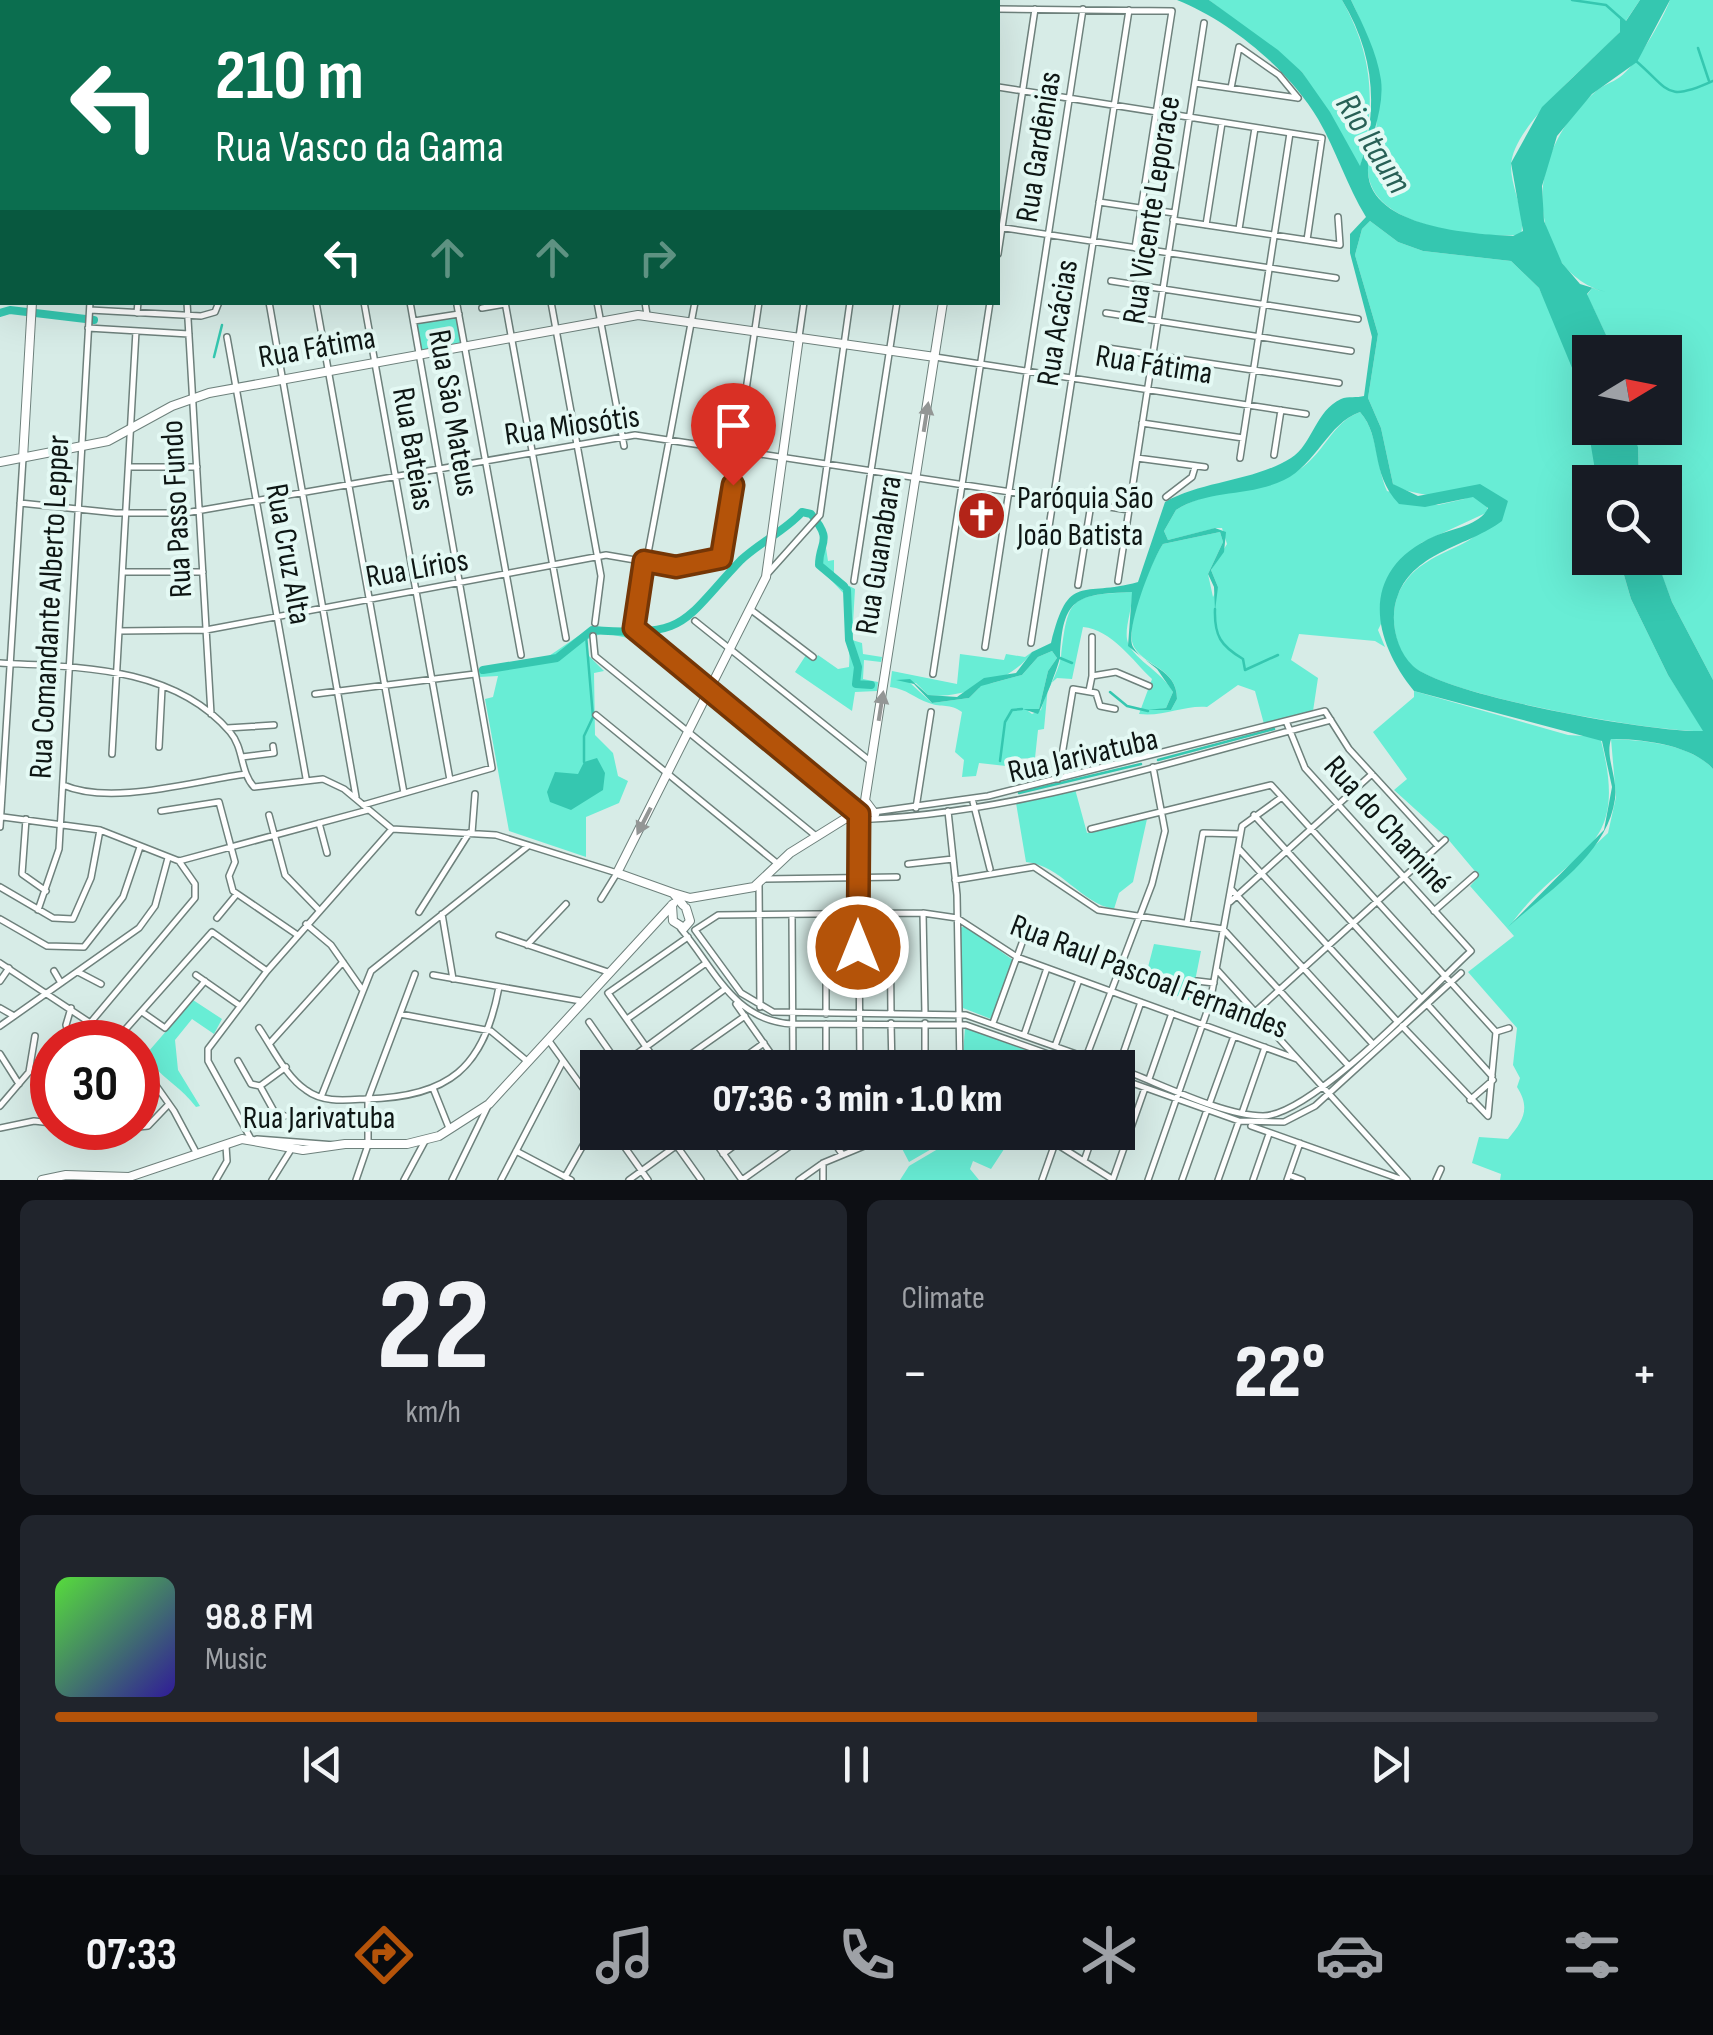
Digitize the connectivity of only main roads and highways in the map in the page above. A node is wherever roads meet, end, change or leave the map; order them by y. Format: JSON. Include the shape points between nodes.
{"nodes":[{"id":1,"x":944,"y":305,"type":"edge"},
{"id":2,"x":32,"y":310,"type":"edge"},
{"id":3,"x":799,"y":337,"type":"junction"},
{"id":4,"x":935,"y":357,"type":"junction"},
{"id":5,"x":23,"y":458,"type":"junction"},
{"id":6,"x":0,"y":462,"type":"edge"},
{"id":7,"x":866,"y":802,"type":"junction"},
{"id":8,"x":875,"y":814,"type":"road end"},
{"id":9,"x":858,"y":817,"type":"joint"},
{"id":10,"x":680,"y":901,"type":"junction"},
{"id":11,"x":677,"y":926,"type":"junction"},
{"id":12,"x":638,"y":938,"type":"junction"},
{"id":13,"x":104,"y":1179,"type":"edge"},
{"id":14,"x":42,"y":1180,"type":"edge"}],
"edges":[{"from":1,"to":4,"type":"main road","name":"Rua Guanabara"},
{"from":2,"to":5,"type":"main road"},
{"from":3,"to":4,"type":"main road","name":"Rua Fátima"},
{"from":3,"to":5,"type":"main road","name":"Rua Fátima","via":[[647,315],[601,322],[192,398],[108,442]]},
{"from":3,"to":10,"type":"main road","one_way":true,"via":[[766,578],[618,873]]},
{"from":7,"to":4,"type":"main road","name":"Rua Guanabara","one_way":true},
{"from":5,"to":6,"type":"main road","name":"Rua Fátima"},
{"from":7,"to":8,"type":"main road"},
{"from":7,"to":9,"type":"main road","name":"Rua Guanabara"},
{"from":9,"to":10,"type":"main road","name":"Rua Jarivatuba","via":[[816,836],[762,882]]},
{"from":10,"to":11,"type":"main road"},
{"from":10,"to":11,"type":"main road","name":"Rua Jarivatuba","via":[[693,926]]},
{"from":10,"to":12,"type":"main road","name":"Rua Jarivatuba"},
{"from":11,"to":12,"type":"main road","name":"Rua Jarivatuba"},
{"from":12,"to":13,"type":"main road","name":"Rua Jarivatuba","via":[[489,1104],[450,1130],[424,1141],[368,1145],[292,1148],[252,1140]]},
{"from":13,"to":14,"type":"main road","name":"Rua Jarivatuba"}]}
